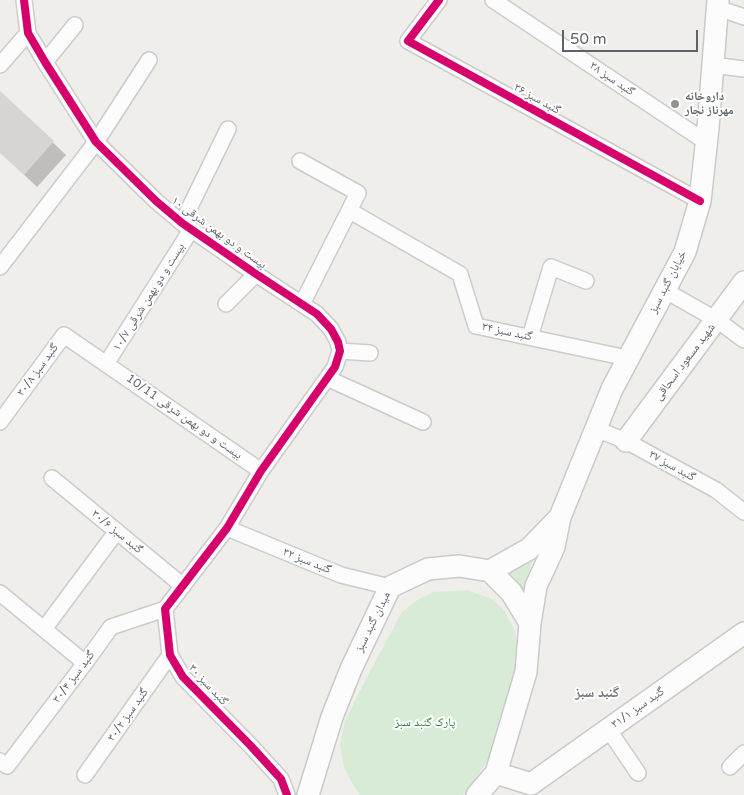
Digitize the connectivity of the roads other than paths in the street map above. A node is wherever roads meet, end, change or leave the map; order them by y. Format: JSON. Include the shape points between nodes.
{"nodes":[{"id":1,"x":24,"y":0,"type":"edge"},
{"id":2,"x":439,"y":0,"type":"edge"},
{"id":3,"x":493,"y":0,"type":"edge"},
{"id":4,"x":718,"y":4,"type":"edge"},
{"id":5,"x":744,"y":18,"type":"edge"},
{"id":6,"x":75,"y":25,"type":"dead end"},
{"id":7,"x":28,"y":33,"type":"junction"},
{"id":8,"x":149,"y":60,"type":"dead end"},
{"id":9,"x":46,"y":62,"type":"junction"},
{"id":10,"x":713,"y":65,"type":"junction"},
{"id":11,"x":0,"y":66,"type":"edge"},
{"id":12,"x":744,"y":69,"type":"edge"},
{"id":13,"x":228,"y":130,"type":"dead end"},
{"id":14,"x":96,"y":142,"type":"junction"},
{"id":15,"x":706,"y":142,"type":"junction"},
{"id":16,"x":300,"y":161,"type":"dead end"},
{"id":17,"x":700,"y":201,"type":"junction"},
{"id":18,"x":350,"y":211,"type":"junction"},
{"id":19,"x":186,"y":226,"type":"junction"},
{"id":20,"x":0,"y":267,"type":"edge"},
{"id":21,"x":256,"y":274,"type":"junction"},
{"id":22,"x":586,"y":281,"type":"dead end"},
{"id":23,"x":744,"y":282,"type":"edge"},
{"id":24,"x":664,"y":290,"type":"junction"},
{"id":25,"x":226,"y":304,"type":"dead end"},
{"id":26,"x":302,"y":304,"type":"junction"},
{"id":27,"x":716,"y":320,"type":"junction"},
{"id":28,"x":530,"y":337,"type":"junction"},
{"id":29,"x":744,"y":340,"type":"edge"},
{"id":30,"x":340,"y":351,"type":"junction"},
{"id":31,"x":370,"y":353,"type":"dead end"},
{"id":32,"x":627,"y":358,"type":"junction"},
{"id":33,"x":106,"y":364,"type":"junction"},
{"id":34,"x":327,"y":378,"type":"junction"},
{"id":35,"x":0,"y":422,"type":"edge"},
{"id":36,"x":423,"y":422,"type":"dead end"},
{"id":37,"x":596,"y":429,"type":"junction"},
{"id":38,"x":626,"y":441,"type":"junction"},
{"id":39,"x":261,"y":471,"type":"junction"},
{"id":40,"x":52,"y":478,"type":"dead end"},
{"id":41,"x":744,"y":512,"type":"edge"},
{"id":42,"x":560,"y":518,"type":"junction"},
{"id":43,"x":227,"y":528,"type":"junction"},
{"id":44,"x":117,"y":532,"type":"junction"},
{"id":45,"x":490,"y":571,"type":"junction"},
{"id":46,"x":183,"y":586,"type":"junction"},
{"id":47,"x":390,"y":587,"type":"junction"},
{"id":48,"x":0,"y":593,"type":"edge"},
{"id":49,"x":165,"y":609,"type":"junction"},
{"id":50,"x":530,"y":623,"type":"junction"},
{"id":51,"x":44,"y":629,"type":"junction"},
{"id":52,"x":741,"y":639,"type":"edge"},
{"id":53,"x":170,"y":655,"type":"junction"},
{"id":54,"x":85,"y":663,"type":"junction"},
{"id":55,"x":608,"y":729,"type":"junction"},
{"id":56,"x":744,"y":753,"type":"edge"},
{"id":57,"x":0,"y":761,"type":"edge"},
{"id":58,"x":730,"y":767,"type":"dead end"},
{"id":59,"x":496,"y":773,"type":"junction"},
{"id":60,"x":638,"y":773,"type":"dead end"},
{"id":61,"x":85,"y":774,"type":"dead end"},
{"id":62,"x":536,"y":789,"type":"edge"},
{"id":63,"x":286,"y":795,"type":"edge"},
{"id":64,"x":308,"y":795,"type":"edge"},
{"id":65,"x":476,"y":795,"type":"edge"}],
"edges":[{"from":1,"to":7,"type":"street","name":"بیست و دو بهمن شرقی ۱۰"},
{"from":2,"to":17,"type":"street","name":"گنبد سبز ۳۶","via":[[408,41]]},
{"from":3,"to":15,"type":"street","name":"گنبد سبز ۳۸"},
{"from":4,"to":5,"type":"street"},
{"from":4,"to":10,"type":"main road","name":"خیابان گنبد سبز"},
{"from":6,"to":9,"type":"street"},
{"from":7,"to":9,"type":"street","name":"بیست و دو بهمن شرقی ۱۰"},
{"from":7,"to":11,"type":"street"},
{"from":8,"to":14,"type":"street"},
{"from":9,"to":14,"type":"street","name":"بیست و دو بهمن شرقی ۱۰"},
{"from":10,"to":12,"type":"street"},
{"from":10,"to":15,"type":"main road","name":"خیابان گنبد سبز"},
{"from":13,"to":19,"type":"street","name":"بیست و دو بهمن شرقی ۱۰/۷"},
{"from":14,"to":19,"type":"street","name":"بیست و دو بهمن شرقی ۱۰"},
{"from":14,"to":20,"type":"street"},
{"from":15,"to":17,"type":"main road","name":"خیابان گنبد سبز"},
{"from":16,"to":18,"type":"street","via":[[358,193]]},
{"from":17,"to":24,"type":"main road","name":"خیابان گنبد سبز","via":[[685,252]]},
{"from":18,"to":26,"type":"street"},
{"from":18,"to":28,"type":"street","name":"گنبد سبز ۳۴","via":[[460,274],[476,326]]},
{"from":19,"to":21,"type":"street","name":"بیست و دو بهمن شرقی ۱۰"},
{"from":19,"to":33,"type":"street","name":"بیست و دو بهمن شرقی ۱۰/۷"},
{"from":21,"to":25,"type":"street"},
{"from":21,"to":26,"type":"street","name":"بیست و دو بهمن شرقی ۱۰"},
{"from":22,"to":28,"type":"street","via":[[551,267]]},
{"from":23,"to":27,"type":"main road","name":"شهید مسعود اسحاقی"},
{"from":24,"to":27,"type":"street"},
{"from":24,"to":32,"type":"main road","name":"خیابان گنبد سبز"},
{"from":26,"to":30,"type":"street","name":"بیست و دو بهمن شرقی ۱۰","via":[[331,329]]},
{"from":27,"to":29,"type":"street"},
{"from":27,"to":38,"type":"main road","name":"شهید مسعود اسحاقی"},
{"from":28,"to":32,"type":"street","name":"گنبد سبز ۳۴"},
{"from":30,"to":31,"type":"street"},
{"from":30,"to":34,"type":"street"},
{"from":32,"to":37,"type":"main road","name":"خیابان گنبد سبز"},
{"from":33,"to":35,"type":"street","name":"گنبد سبز ۳۰/۸","via":[[64,335]]},
{"from":33,"to":39,"type":"street","name":"بیست و دو بهمن شرقی 10/11"},
{"from":34,"to":36,"type":"street"},
{"from":34,"to":39,"type":"street"},
{"from":37,"to":38,"type":"street","name":"گنبد سبز ۳۷"},
{"from":37,"to":42,"type":"main road","name":"خیابان گنبد سبز"},
{"from":38,"to":41,"type":"street","name":"گنبد سبز ۳۷","via":[[716,490]]},
{"from":39,"to":43,"type":"street"},
{"from":40,"to":44,"type":"street","name":"گنبد سبز ۳۰/۶"},
{"from":42,"to":45,"type":"main road","name":"خیابان گنبد سبز","via":[[529,549]]},
{"from":42,"to":50,"type":"main road","name":"خیابان گنبد سبز","via":[[554,547],[536,586]]},
{"from":43,"to":46,"type":"street"},
{"from":43,"to":47,"type":"street","name":"گنبد سبز ۳۲","via":[[341,575]]},
{"from":44,"to":46,"type":"street","name":"گنبد سبز ۳۰/۶"},
{"from":44,"to":51,"type":"street"},
{"from":45,"to":47,"type":"main road","name":"میدان گنبد سبز","via":[[459,566],[428,569]]},
{"from":45,"to":50,"type":"main road","via":[[511,592]]},
{"from":46,"to":49,"type":"street"},
{"from":47,"to":64,"type":"main road","name":"میدان گنبد سبز","via":[[332,717]]},
{"from":48,"to":51,"type":"street"},
{"from":49,"to":53,"type":"street","name":"گنبد سبز ۳۰"},
{"from":49,"to":54,"type":"street","name":"گنبد سبز ۳۰/۴","via":[[110,627]]},
{"from":50,"to":59,"type":"main road","via":[[526,672]]},
{"from":51,"to":54,"type":"street"},
{"from":52,"to":55,"type":"main road","name":"گنبد سبز ۳۱/۱"},
{"from":53,"to":61,"type":"street","name":"گنبد سبز ۳۰/۲"},
{"from":53,"to":63,"type":"street","name":"گنبد سبز ۳۰","via":[[183,677],[281,779]]},
{"from":54,"to":57,"type":"street","name":"گنبد سبز ۳۰/۴","via":[[6,766]]},
{"from":55,"to":60,"type":"street"},
{"from":55,"to":62,"type":"main road","name":"گنبد سبز ۳۱/۱"},
{"from":56,"to":58,"type":"street"},
{"from":59,"to":62,"type":"main road"},
{"from":59,"to":65,"type":"main road"}]}
